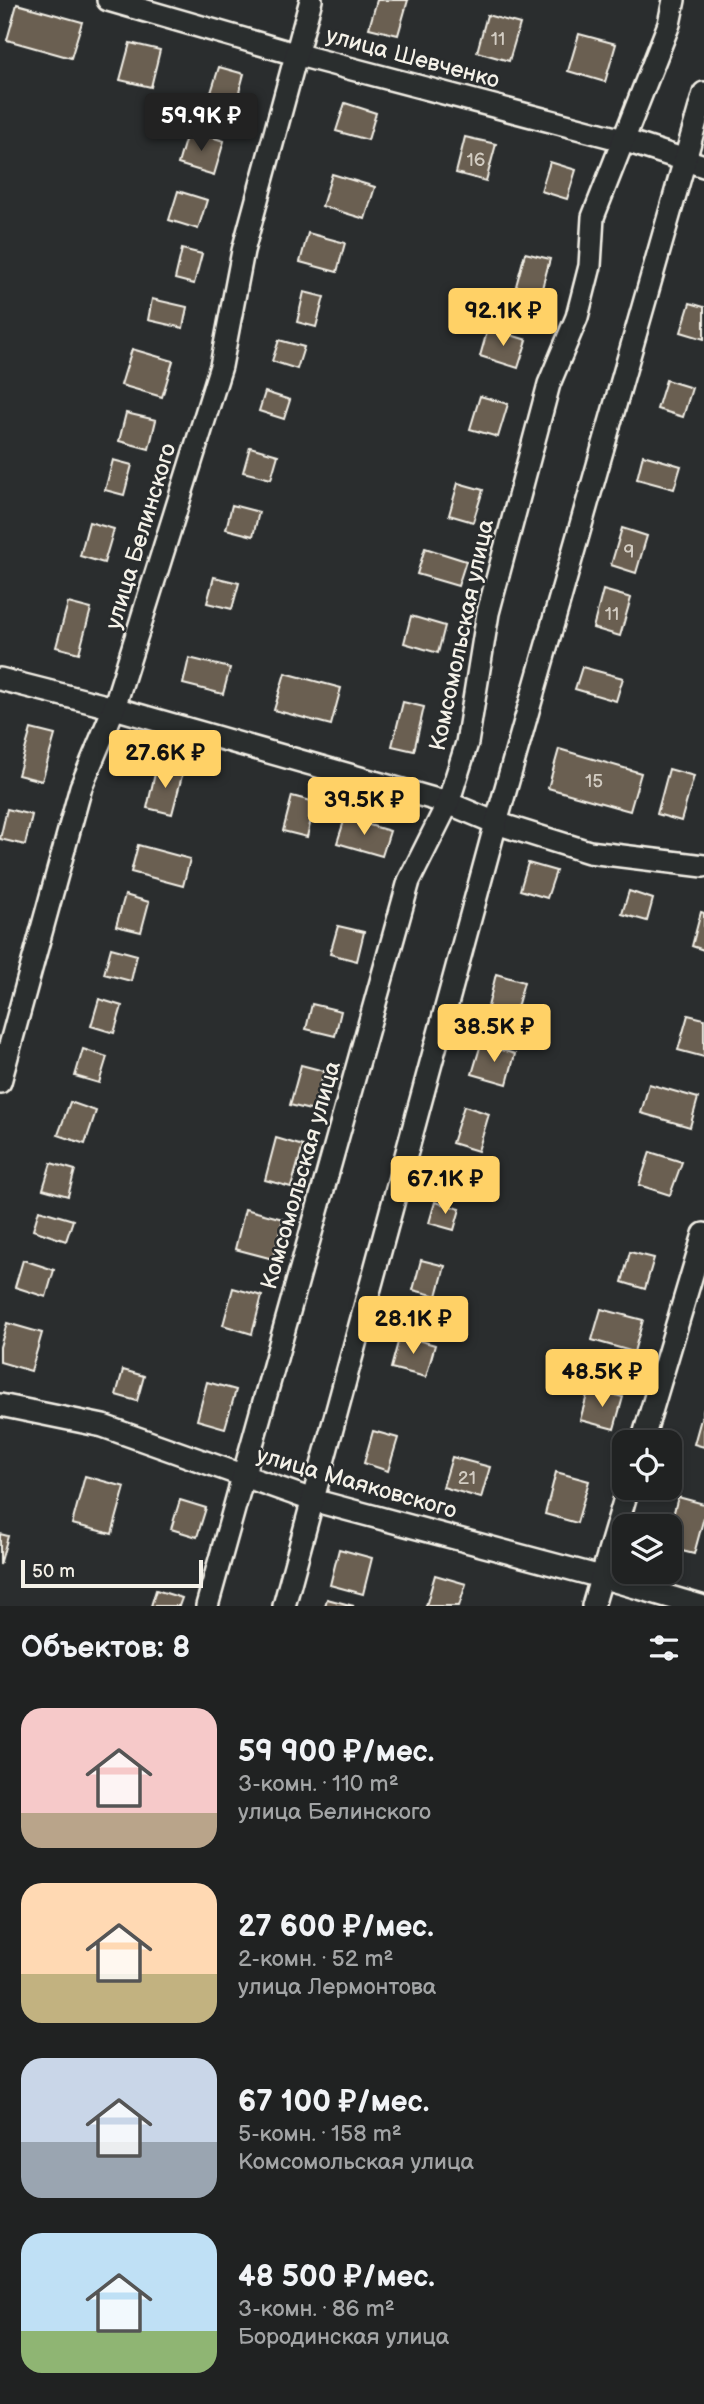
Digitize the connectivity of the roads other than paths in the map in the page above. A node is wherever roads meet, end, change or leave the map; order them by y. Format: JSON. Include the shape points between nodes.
{"nodes":[{"id":1,"x":108,"y":0,"type":"edge"},
{"id":2,"x":311,"y":0,"type":"edge"},
{"id":3,"x":674,"y":0,"type":"edge"},
{"id":4,"x":295,"y":54,"type":"junction"},
{"id":5,"x":704,"y":93,"type":"edge"},
{"id":6,"x":623,"y":140,"type":"junction"},
{"id":7,"x":695,"y":163,"type":"edge"},
{"id":8,"x":0,"y":679,"type":"edge"},
{"id":9,"x":114,"y":708,"type":"junction"},
{"id":10,"x":447,"y":803,"type":"junction"},
{"id":11,"x":496,"y":823,"type":"junction"},
{"id":12,"x":704,"y":866,"type":"edge"},
{"id":13,"x":0,"y":1082,"type":"edge"},
{"id":14,"x":704,"y":1234,"type":"edge"},
{"id":15,"x":0,"y":1405,"type":"edge"},
{"id":16,"x":646,"y":1430,"type":"edge"},
{"id":17,"x":242,"y":1476,"type":"junction"},
{"id":18,"x":312,"y":1500,"type":"junction"},
{"id":19,"x":624,"y":1500,"type":"edge"},
{"id":20,"x":601,"y":1577,"type":"junction"},
{"id":21,"x":207,"y":1606,"type":"edge"},
{"id":22,"x":284,"y":1606,"type":"edge"},
{"id":23,"x":593,"y":1606,"type":"edge"},
{"id":24,"x":701,"y":1606,"type":"edge"}],
"edges":[{"from":1,"to":4,"type":"street","name":"улица Шевченко"},
{"from":2,"to":4,"type":"street","name":"улица Белинского"},
{"from":3,"to":6,"type":"street","name":"Комсомольская улица"},
{"from":4,"to":6,"type":"street","name":"улица Шевченко"},
{"from":4,"to":9,"type":"street","name":"улица Белинского","via":[[243,251],[221,366]]},
{"from":5,"to":7,"type":"street"},
{"from":6,"to":7,"type":"street","name":"улица Шевченко"},
{"from":6,"to":10,"type":"street","name":"Комсомольская улица","via":[[593,217],[590,266],[577,317],[538,424],[488,613],[467,743]]},
{"from":7,"to":11,"type":"street"},
{"from":8,"to":9,"type":"street"},
{"from":9,"to":10,"type":"street"},
{"from":9,"to":13,"type":"street","name":"улица Белинского","via":[[81,787]]},
{"from":10,"to":11,"type":"street"},
{"from":10,"to":17,"type":"street","name":"Комсомольская улица","via":[[410,881]]},
{"from":11,"to":12,"type":"street","via":[[589,852]]},
{"from":11,"to":18,"type":"street"},
{"from":14,"to":16,"type":"street"},
{"from":15,"to":17,"type":"street","name":"улица Маяковского","via":[[103,1426]]},
{"from":17,"to":18,"type":"street","name":"улица Маяковского"},
{"from":17,"to":21,"type":"street","name":"Комсомольская улица"},
{"from":18,"to":20,"type":"street","name":"улица Маяковского"},
{"from":18,"to":22,"type":"street"},
{"from":19,"to":20,"type":"street"},
{"from":20,"to":23,"type":"street"},
{"from":20,"to":24,"type":"street","name":"улица Маяковского"}]}
